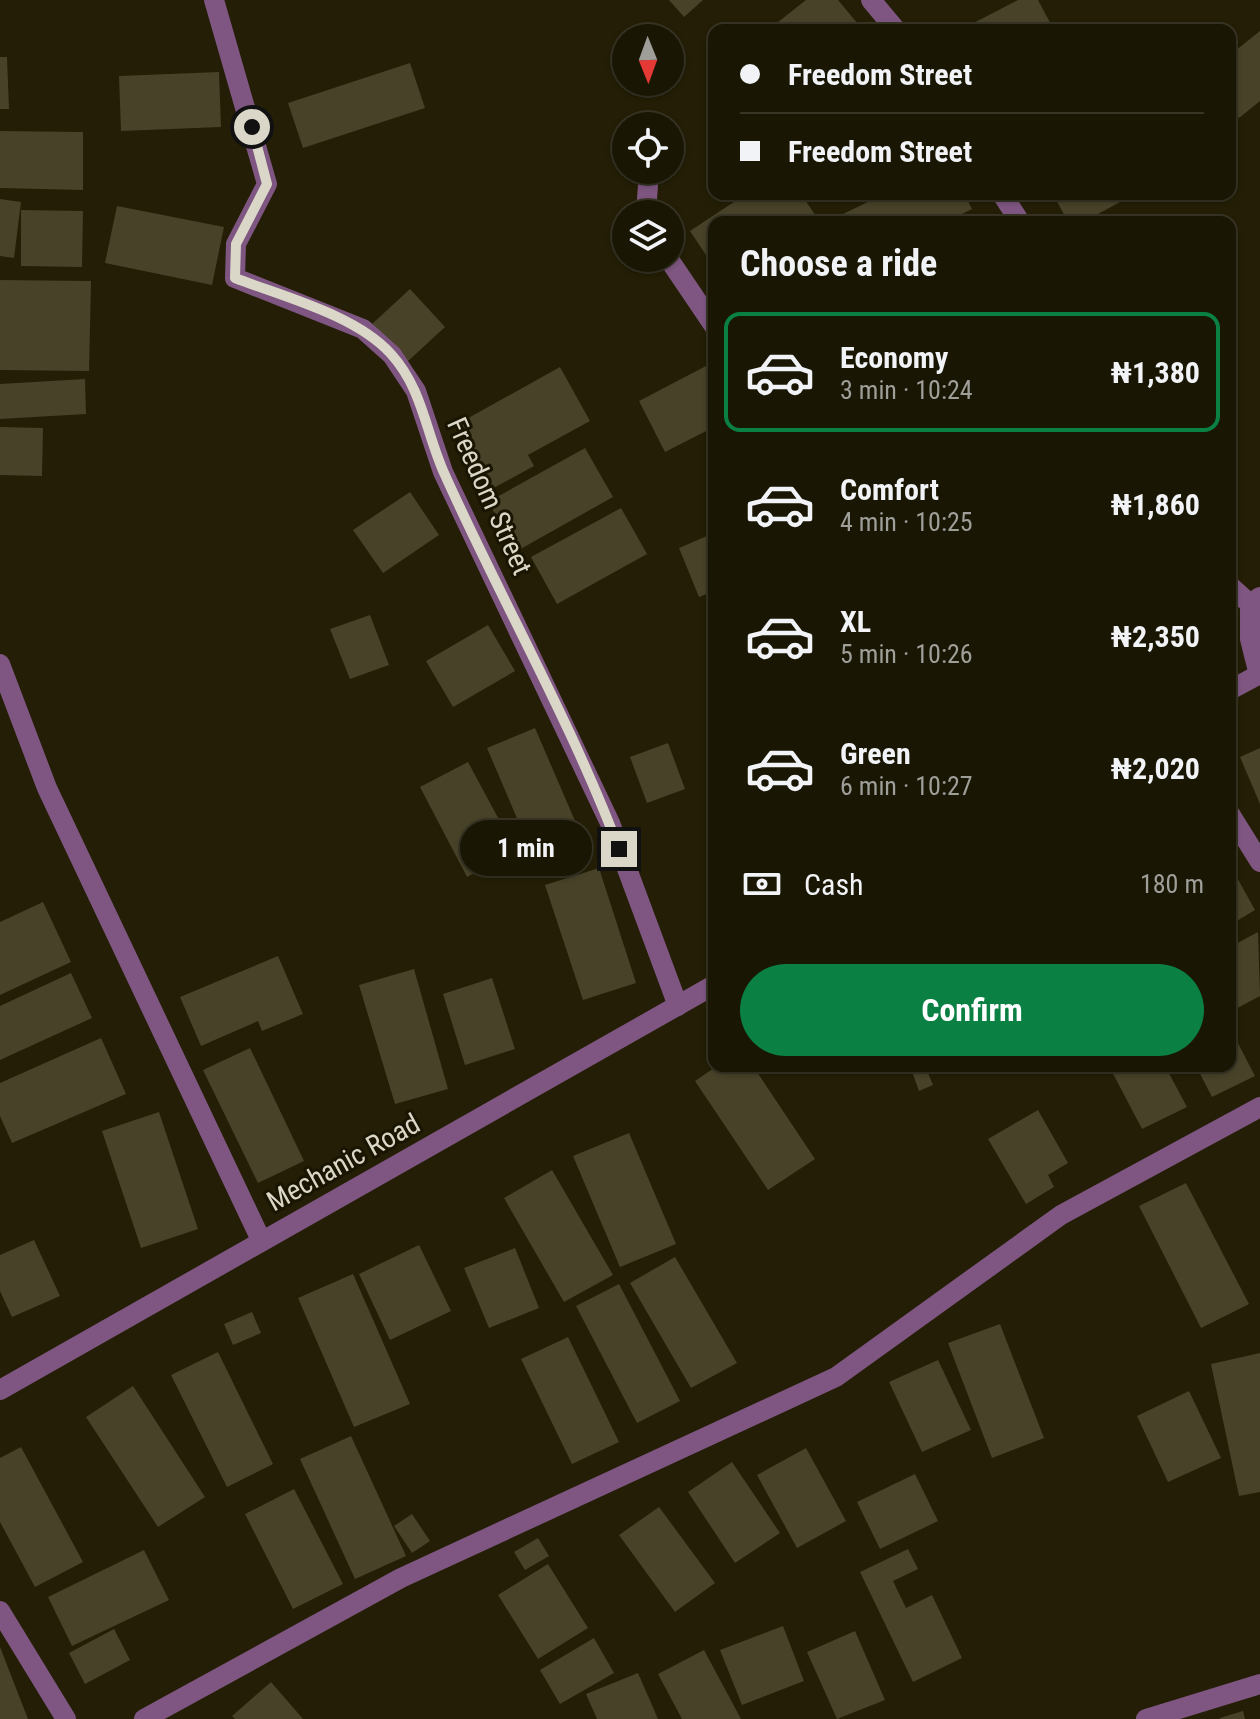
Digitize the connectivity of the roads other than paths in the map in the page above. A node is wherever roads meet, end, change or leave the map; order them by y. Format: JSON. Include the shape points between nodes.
{"nodes":[{"id":1,"x":214,"y":0,"type":"edge"},
{"id":2,"x":871,"y":0,"type":"edge"},
{"id":3,"x":891,"y":24,"type":"edge"},
{"id":4,"x":677,"y":272,"type":"edge"},
{"id":5,"x":708,"y":317,"type":"edge"},
{"id":6,"x":1236,"y":589,"type":"edge"},
{"id":7,"x":1257,"y":601,"type":"edge"},
{"id":8,"x":0,"y":664,"type":"edge"},
{"id":9,"x":1259,"y":674,"type":"edge"},
{"id":10,"x":1236,"y":687,"type":"edge"},
{"id":11,"x":1236,"y":824,"type":"edge"},
{"id":12,"x":1260,"y":862,"type":"edge"},
{"id":13,"x":708,"y":988,"type":"edge"},
{"id":14,"x":678,"y":1006,"type":"junction"},
{"id":15,"x":1260,"y":1107,"type":"edge"},
{"id":16,"x":261,"y":1240,"type":"junction"},
{"id":17,"x":0,"y":1390,"type":"edge"},
{"id":18,"x":0,"y":1611,"type":"edge"},
{"id":19,"x":1260,"y":1684,"type":"edge"},
{"id":20,"x":66,"y":1719,"type":"edge"},
{"id":21,"x":144,"y":1719,"type":"edge"},
{"id":22,"x":1146,"y":1719,"type":"edge"}],
"edges":[{"from":1,"to":14,"type":"street","name":"Freedom Street","via":[[267,184],[236,244],[235,278],[363,329],[392,355],[416,391],[443,472],[610,823]]},
{"from":2,"to":3,"type":"street"},
{"from":4,"to":5,"type":"street"},
{"from":6,"to":7,"type":"street"},
{"from":7,"to":9,"type":"street","via":[[1250,639]]},
{"from":8,"to":16,"type":"street","via":[[47,788]]},
{"from":9,"to":10,"type":"street"},
{"from":11,"to":12,"type":"street"},
{"from":13,"to":14,"type":"street","name":"Mechanic Road"},
{"from":14,"to":16,"type":"street","name":"Mechanic Road"},
{"from":15,"to":21,"type":"street","via":[[1061,1215],[836,1377],[401,1578]]},
{"from":16,"to":17,"type":"street","name":"Mechanic Road"},
{"from":18,"to":20,"type":"street"},
{"from":19,"to":22,"type":"street"}]}
